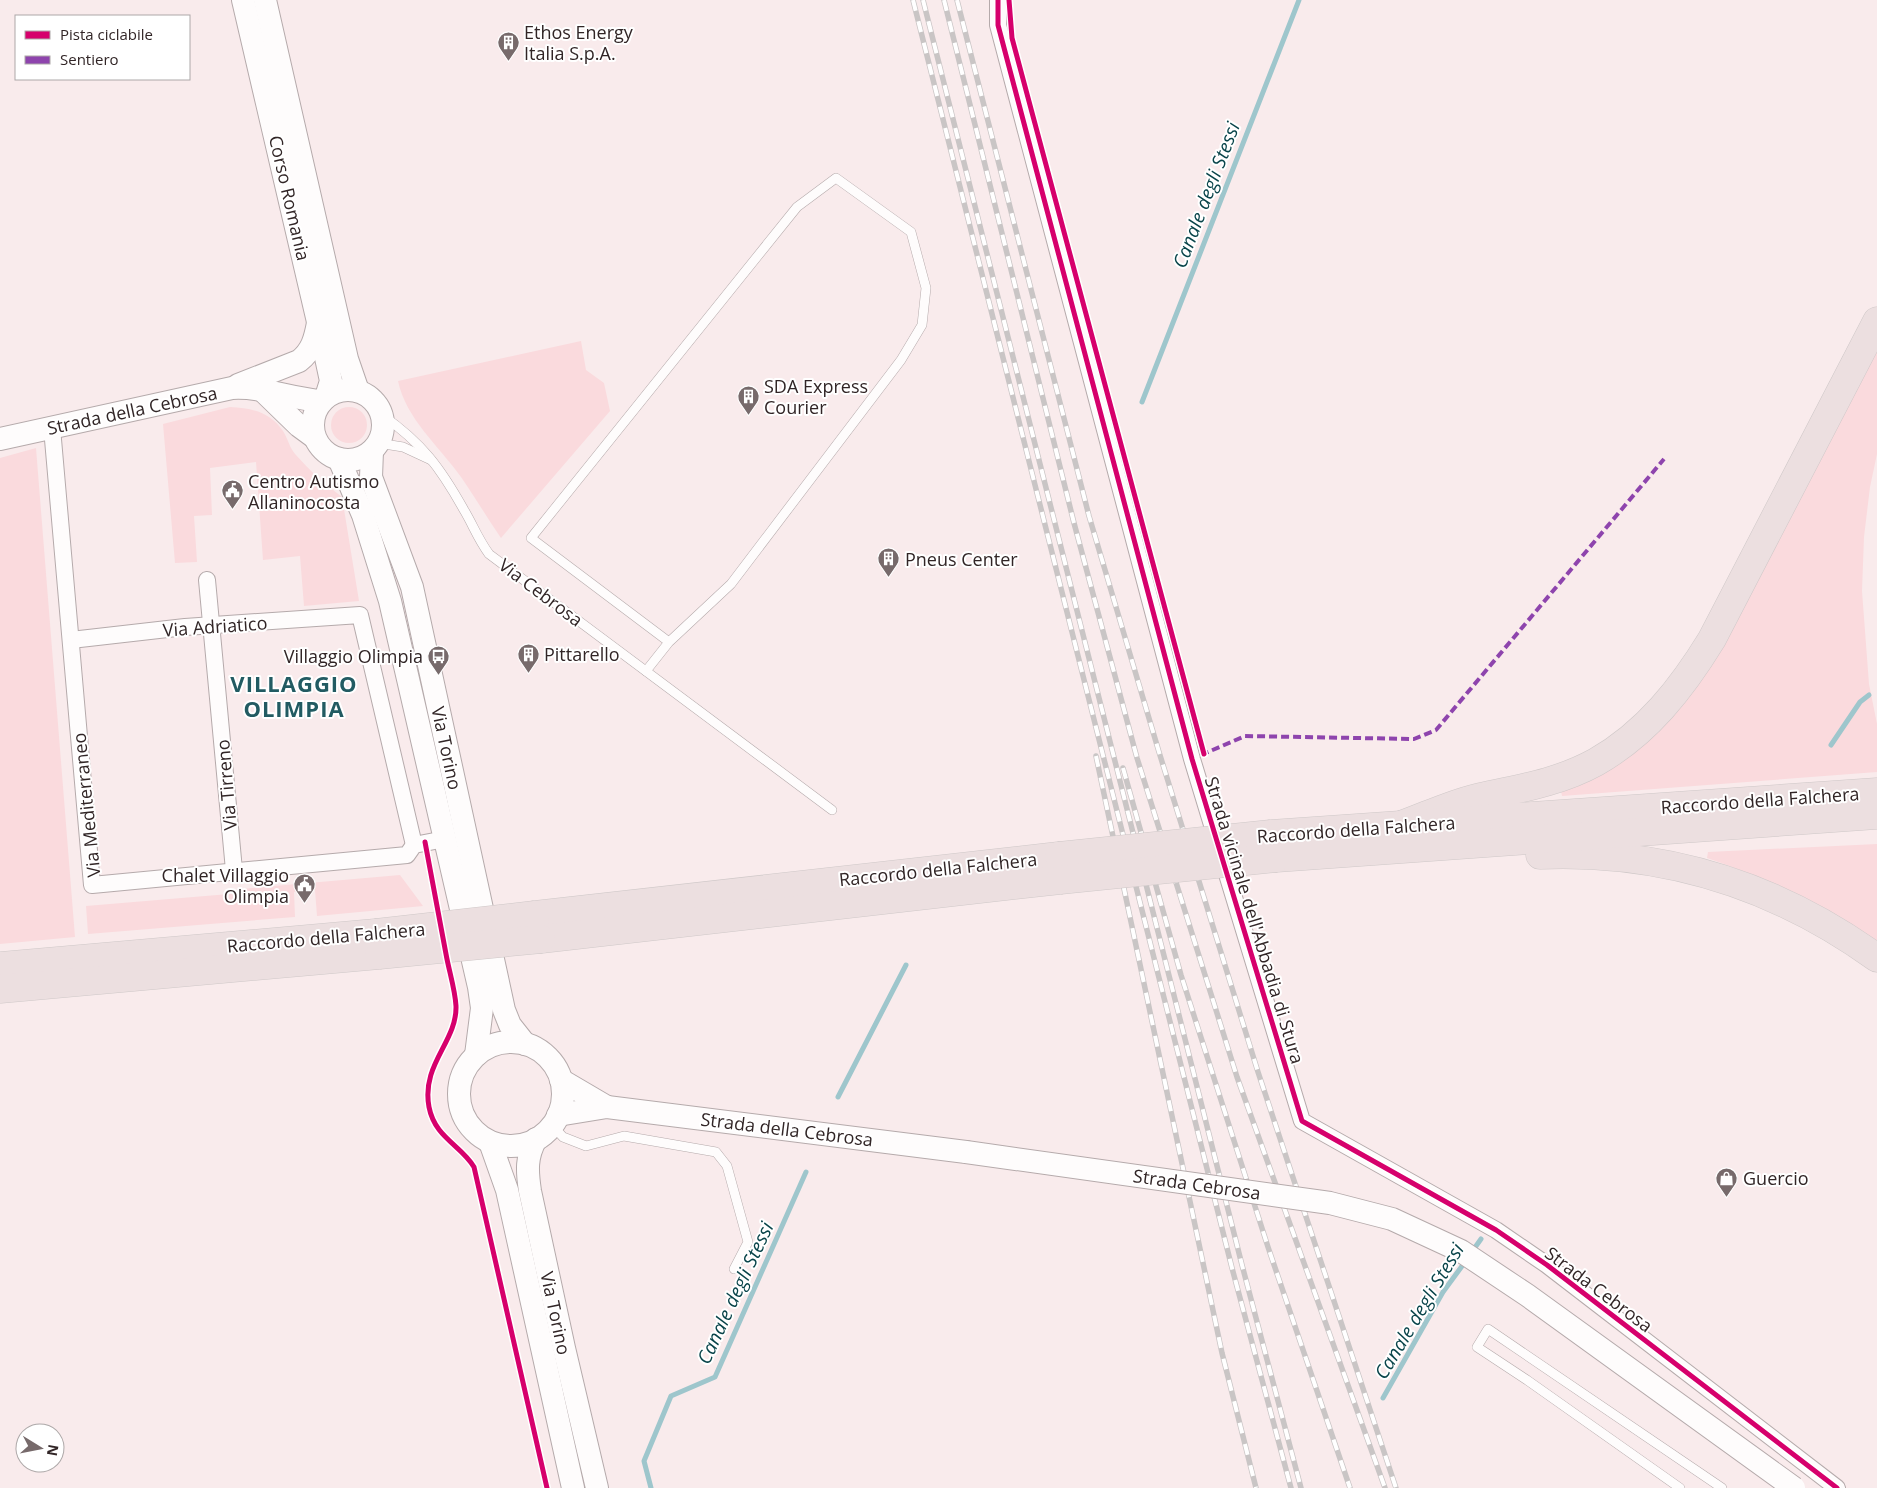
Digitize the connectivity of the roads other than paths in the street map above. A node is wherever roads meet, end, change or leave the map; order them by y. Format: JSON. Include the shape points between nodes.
{"nodes":[{"id":1,"x":243,"y":0,"type":"edge"},
{"id":2,"x":265,"y":0,"type":"edge"},
{"id":3,"x":998,"y":0,"type":"edge"},
{"id":4,"x":1877,"y":321,"type":"edge"},
{"id":5,"x":319,"y":322,"type":"junction"},
{"id":6,"x":232,"y":388,"type":"junction"},
{"id":7,"x":264,"y":391,"type":"junction"},
{"id":8,"x":358,"y":391,"type":"junction"},
{"id":9,"x":324,"y":399,"type":"junction"},
{"id":10,"x":382,"y":415,"type":"junction"},
{"id":11,"x":52,"y":428,"type":"junction"},
{"id":12,"x":314,"y":436,"type":"junction"},
{"id":13,"x":0,"y":439,"type":"edge"},
{"id":14,"x":375,"y":447,"type":"junction"},
{"id":15,"x":338,"y":460,"type":"junction"},
{"id":16,"x":435,"y":462,"type":"junction"},
{"id":17,"x":208,"y":580,"type":"dead end"},
{"id":18,"x":213,"y":626,"type":"junction"},
{"id":19,"x":71,"y":640,"type":"junction"},
{"id":20,"x":669,"y":642,"type":"junction"},
{"id":21,"x":646,"y":671,"type":"junction"},
{"id":22,"x":1877,"y":792,"type":"edge"},
{"id":23,"x":832,"y":810,"type":"dead end"},
{"id":24,"x":1877,"y":816,"type":"edge"},
{"id":25,"x":1401,"y":825,"type":"junction"},
{"id":26,"x":1724,"y":826,"type":"junction"},
{"id":27,"x":1877,"y":828,"type":"edge"},
{"id":28,"x":445,"y":839,"type":"junction"},
{"id":29,"x":414,"y":845,"type":"junction"},
{"id":30,"x":1274,"y":846,"type":"junction"},
{"id":31,"x":1332,"y":854,"type":"junction"},
{"id":32,"x":234,"y":870,"type":"junction"},
{"id":33,"x":378,"y":944,"type":"junction"},
{"id":34,"x":1877,"y":958,"type":"edge"},
{"id":35,"x":0,"y":966,"type":"edge"},
{"id":36,"x":0,"y":989,"type":"edge"},
{"id":37,"x":525,"y":1044,"type":"junction"},
{"id":38,"x":476,"y":1055,"type":"junction"},
{"id":39,"x":561,"y":1080,"type":"junction"},
{"id":40,"x":607,"y":1107,"type":"junction"},
{"id":41,"x":1302,"y":1122,"type":"joint"},
{"id":42,"x":549,"y":1126,"type":"junction"},
{"id":43,"x":490,"y":1142,"type":"junction"},
{"id":44,"x":966,"y":1152,"type":"joint"},
{"id":45,"x":734,"y":1269,"type":"dead end"},
{"id":46,"x":574,"y":1488,"type":"edge"},
{"id":47,"x":597,"y":1488,"type":"edge"},
{"id":48,"x":1680,"y":1488,"type":"edge"},
{"id":49,"x":1722,"y":1488,"type":"edge"},
{"id":50,"x":1794,"y":1488,"type":"edge"},
{"id":51,"x":1837,"y":1488,"type":"edge"}],
"edges":[{"from":1,"to":5,"type":"main road","name":"Corso Romania"},
{"from":2,"to":8,"type":"main road","name":"Corso Romania","via":[[347,360]]},
{"from":3,"to":41,"type":"street","name":"Strada vicinale dell'Abbadia di Stura","via":[[998,25],[1192,759]]},
{"from":4,"to":25,"type":"highway","via":[[1712,639],[1681,687],[1662,709],[1621,745],[1596,762],[1565,776],[1536,786],[1474,799]]},
{"from":5,"to":6,"type":"main road","via":[[311,349],[305,356]]},
{"from":5,"to":9,"type":"main road","name":"Corso Romania","via":[[331,381]]},
{"from":6,"to":7,"type":"main road","name":"Strada della Cebrosa"},
{"from":6,"to":11,"type":"main road","name":"Strada della Cebrosa"},
{"from":7,"to":9,"type":"main road","name":"Strada della Cebrosa","via":[[304,400]]},
{"from":7,"to":12,"type":"main road","via":[[298,426]]},
{"from":8,"to":9,"type":"main road","via":[[337,391]]},
{"from":8,"to":10,"type":"main road","via":[[375,402]]},
{"from":9,"to":12,"type":"main road","via":[[314,414]]},
{"from":10,"to":14,"type":"main road","via":[[383,429]]},
{"from":10,"to":16,"type":"lane","name":"Via Cebrosa","via":[[402,429]]},
{"from":11,"to":13,"type":"main road","name":"Strada della Cebrosa"},
{"from":11,"to":19,"type":"street","name":"Via Mediterraneo"},
{"from":12,"to":15,"type":"main road","via":[[320,447]]},
{"from":14,"to":15,"type":"main road","via":[[357,459]]},
{"from":14,"to":16,"type":"lane","via":[[403,447]]},
{"from":14,"to":37,"type":"main road","name":"Via Torino","via":[[371,477],[412,587],[504,1010],[510,1025]]},
{"from":15,"to":28,"type":"main road","name":"Via Torino","via":[[349,479],[381,566]]},
{"from":16,"to":21,"type":"lane","name":"Via Cebrosa","via":[[489,554]]},
{"from":17,"to":18,"type":"street","name":"Via Tirreno"},
{"from":18,"to":19,"type":"street","name":"Via Adriatico"},
{"from":18,"to":29,"type":"street","name":"Via Adriatico","via":[[360,615]]},
{"from":18,"to":32,"type":"street","name":"Via Tirreno"},
{"from":19,"to":32,"type":"street","name":"Via Mediterraneo","via":[[92,885]]},
{"from":20,"to":20,"type":"lane","via":[[731,584],[901,360],[922,325],[926,288],[911,232],[836,178],[797,207],[531,538]]},
{"from":20,"to":21,"type":"lane"},
{"from":21,"to":23,"type":"lane","name":"Via Cebrosa"},
{"from":22,"to":25,"type":"highway","name":"Raccordo della Falchera"},
{"from":24,"to":26,"type":"highway","name":"Raccordo della Falchera"},
{"from":25,"to":30,"type":"highway","name":"Raccordo della Falchera"},
{"from":26,"to":27,"type":"highway"},
{"from":26,"to":31,"type":"highway","name":"Raccordo della Falchera"},
{"from":28,"to":29,"type":"street","name":"Via Mediterraneo"},
{"from":28,"to":38,"type":"main road","name":"Via Torino","via":[[482,1008]]},
{"from":29,"to":32,"type":"street","name":"Via Mediterraneo","via":[[407,855]]},
{"from":30,"to":31,"type":"highway","name":"Raccordo della Falchera"},
{"from":30,"to":33,"type":"highway","name":"Raccordo della Falchera","bridge":true},
{"from":31,"to":34,"type":"highway","via":[[1441,860],[1598,856],[1675,866],[1730,880],[1791,906]]},
{"from":33,"to":35,"type":"highway","name":"Raccordo della Falchera"},
{"from":33,"to":36,"type":"highway","name":"Raccordo della Falchera"},
{"from":37,"to":38,"type":"main road","via":[[500,1043]]},
{"from":37,"to":39,"type":"main road","via":[[549,1059]]},
{"from":38,"to":43,"type":"main road","via":[[461,1080],[459,1097],[469,1125]]},
{"from":39,"to":40,"type":"main road","name":"Strada della Cebrosa"},
{"from":39,"to":42,"type":"main road","via":[[562,1104]]},
{"from":40,"to":42,"type":"main road","name":"Strada della Cebrosa"},
{"from":40,"to":44,"type":"main road","name":"Strada della Cebrosa"},
{"from":41,"to":51,"type":"street","name":"Strada Cebrosa","via":[[1496,1230]]},
{"from":42,"to":43,"type":"main road","via":[[520,1145]]},
{"from":42,"to":45,"type":"lane","via":[[563,1137],[586,1146],[624,1136],[716,1152],[727,1166],[748,1242]]},
{"from":42,"to":47,"type":"main road","name":"Via Torino","via":[[528,1160],[528,1182]]},
{"from":43,"to":46,"type":"main road","name":"Via Torino","via":[[507,1190]]},
{"from":44,"to":50,"type":"main road","name":"Strada Cebrosa","bridge":true,"via":[[1330,1203],[1367,1211],[1417,1229],[1461,1251],[1527,1295]]},
{"from":48,"to":49,"type":"lane","via":[[1477,1347],[1488,1329]]}]}
